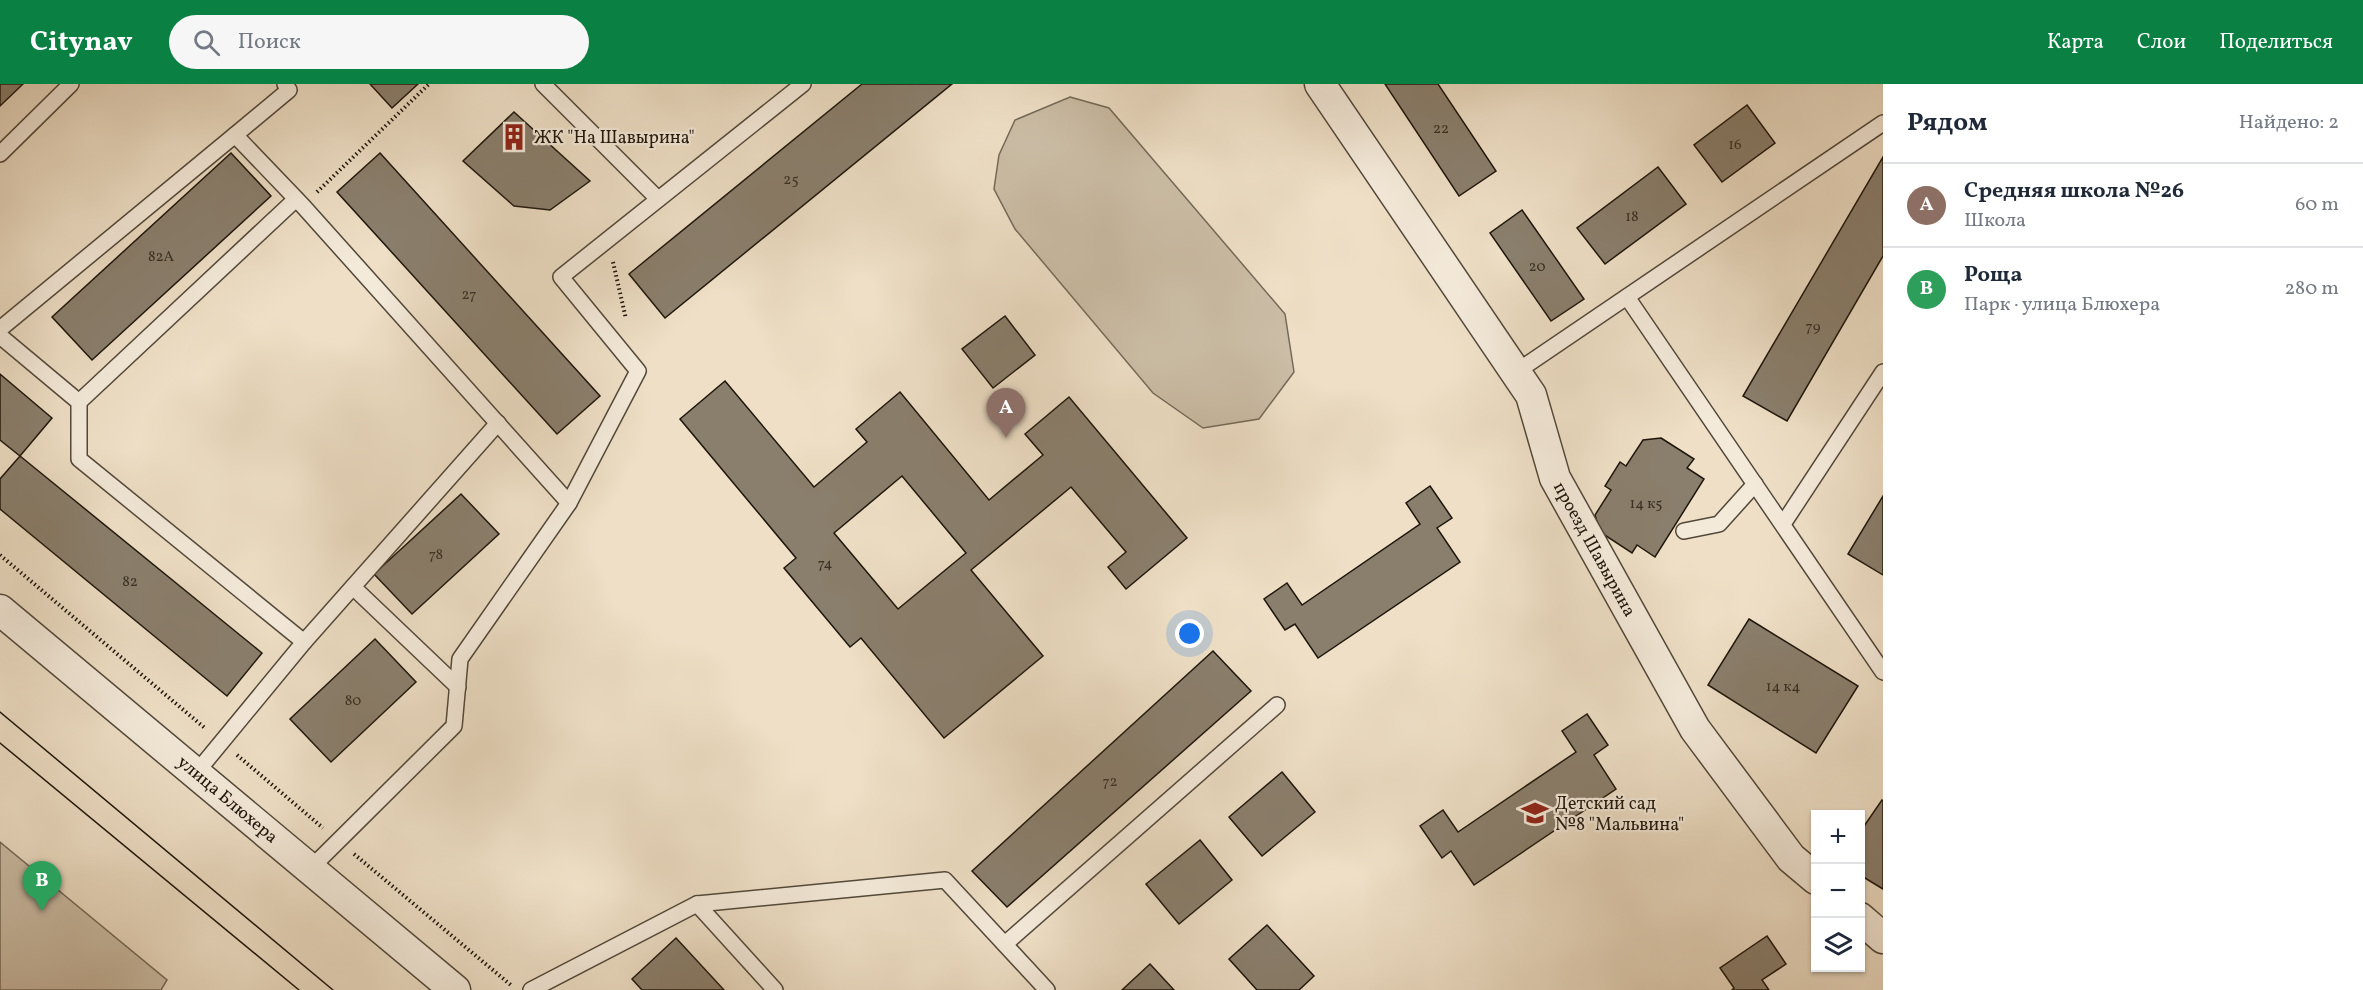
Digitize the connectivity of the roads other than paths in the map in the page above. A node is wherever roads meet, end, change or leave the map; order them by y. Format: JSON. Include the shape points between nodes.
{"nodes":[{"id":1,"x":71,"y":84,"type":"edge"},
{"id":2,"x":285,"y":84,"type":"edge"},
{"id":3,"x":543,"y":84,"type":"edge"},
{"id":4,"x":803,"y":84,"type":"edge"},
{"id":5,"x":1320,"y":84,"type":"edge"},
{"id":6,"x":1883,"y":123,"type":"edge"},
{"id":7,"x":235,"y":135,"type":"junction"},
{"id":8,"x":0,"y":154,"type":"edge"},
{"id":9,"x":658,"y":199,"type":"junction"},
{"id":10,"x":300,"y":202,"type":"junction"},
{"id":11,"x":1627,"y":297,"type":"junction"},
{"id":12,"x":0,"y":328,"type":"edge"},
{"id":13,"x":0,"y":336,"type":"edge"},
{"id":14,"x":1516,"y":372,"type":"junction"},
{"id":15,"x":1883,"y":372,"type":"edge"},
{"id":16,"x":79,"y":402,"type":"junction"},
{"id":17,"x":498,"y":423,"type":"junction"},
{"id":18,"x":1755,"y":484,"type":"junction"},
{"id":19,"x":569,"y":503,"type":"junction"},
{"id":20,"x":1783,"y":524,"type":"junction"},
{"id":21,"x":1684,"y":531,"type":"dead end"},
{"id":22,"x":353,"y":587,"type":"junction"},
{"id":23,"x":0,"y":610,"type":"edge"},
{"id":24,"x":304,"y":642,"type":"junction"},
{"id":25,"x":1883,"y":672,"type":"edge"},
{"id":26,"x":458,"y":687,"type":"junction"},
{"id":27,"x":1277,"y":705,"type":"dead end"},
{"id":28,"x":196,"y":773,"type":"junction"},
{"id":29,"x":311,"y":868,"type":"junction"},
{"id":30,"x":1811,"y":876,"type":"edge"},
{"id":31,"x":697,"y":904,"type":"junction"},
{"id":32,"x":1865,"y":922,"type":"edge"},
{"id":33,"x":1883,"y":938,"type":"edge"},
{"id":34,"x":1005,"y":944,"type":"junction"},
{"id":35,"x":455,"y":990,"type":"edge"},
{"id":36,"x":531,"y":990,"type":"edge"},
{"id":37,"x":776,"y":990,"type":"edge"},
{"id":38,"x":1047,"y":990,"type":"edge"}],
"edges":[{"from":1,"to":8,"type":"lane"},
{"from":2,"to":7,"type":"lane","via":[[290,90]]},
{"from":3,"to":9,"type":"lane"},
{"from":4,"to":9,"type":"lane"},
{"from":5,"to":14,"type":"street","name":"проезд Шавырина"},
{"from":6,"to":11,"type":"lane"},
{"from":7,"to":10,"type":"lane"},
{"from":7,"to":12,"type":"lane"},
{"from":9,"to":19,"type":"lane","via":[[561,277],[638,371]]},
{"from":10,"to":16,"type":"lane"},
{"from":10,"to":17,"type":"lane"},
{"from":11,"to":14,"type":"lane"},
{"from":11,"to":18,"type":"lane"},
{"from":13,"to":16,"type":"lane"},
{"from":14,"to":30,"type":"street","name":"проезд Шавырина","via":[[1531,395],[1555,478],[1695,729],[1791,858]]},
{"from":15,"to":20,"type":"lane"},
{"from":16,"to":24,"type":"lane","via":[[79,459]]},
{"from":17,"to":19,"type":"lane"},
{"from":17,"to":22,"type":"lane"},
{"from":18,"to":20,"type":"lane"},
{"from":18,"to":21,"type":"lane","via":[[1719,524]]},
{"from":19,"to":26,"type":"lane","via":[[460,659]]},
{"from":20,"to":25,"type":"lane"},
{"from":22,"to":24,"type":"lane"},
{"from":22,"to":26,"type":"lane"},
{"from":23,"to":28,"type":"street","name":"улица Блюхера"},
{"from":24,"to":28,"type":"lane"},
{"from":26,"to":29,"type":"lane","via":[[454,726]]},
{"from":27,"to":34,"type":"lane"},
{"from":28,"to":29,"type":"street","name":"улица Блюхера"},
{"from":29,"to":35,"type":"street","name":"улица Блюхера"},
{"from":31,"to":34,"type":"lane","via":[[945,880]]},
{"from":31,"to":36,"type":"lane"},
{"from":31,"to":37,"type":"lane"},
{"from":32,"to":33,"type":"street"},
{"from":34,"to":38,"type":"lane"}]}
